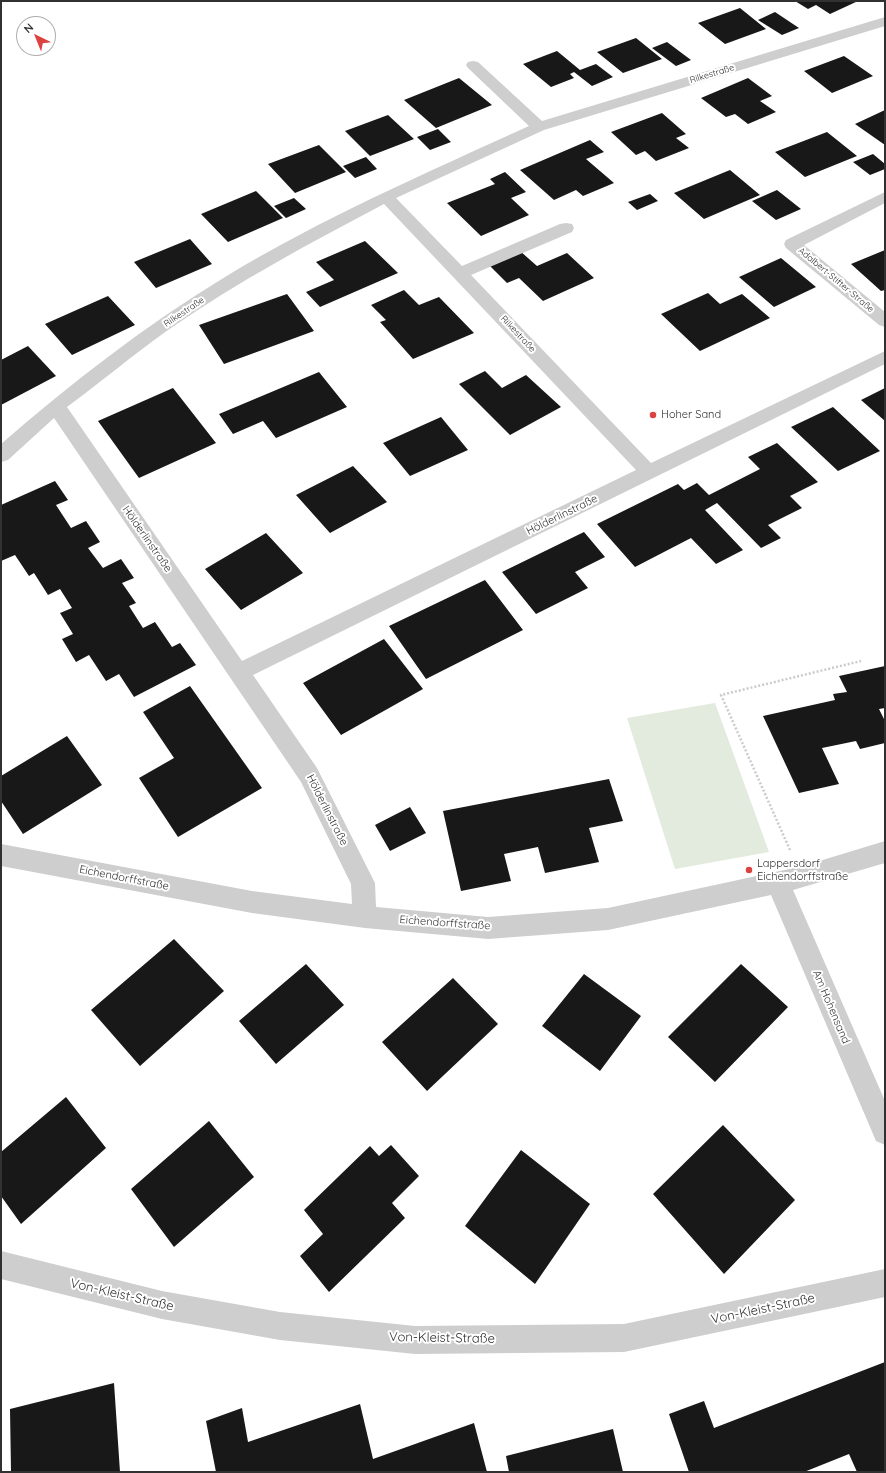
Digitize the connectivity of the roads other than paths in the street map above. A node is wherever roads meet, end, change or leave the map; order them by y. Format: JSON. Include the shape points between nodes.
{"nodes":[{"id":1,"x":885,"y":21,"type":"edge"},
{"id":2,"x":473,"y":65,"type":"dead end"},
{"id":3,"x":539,"y":127,"type":"junction"},
{"id":4,"x":386,"y":197,"type":"junction"},
{"id":5,"x":885,"y":197,"type":"edge"},
{"id":6,"x":566,"y":228,"type":"dead end"},
{"id":7,"x":460,"y":273,"type":"junction"},
{"id":8,"x":885,"y":322,"type":"edge"},
{"id":9,"x":885,"y":357,"type":"edge"},
{"id":10,"x":56,"y":406,"type":"junction"},
{"id":11,"x":1,"y":455,"type":"edge"},
{"id":12,"x":649,"y":472,"type":"junction"},
{"id":13,"x":239,"y":672,"type":"junction"},
{"id":14,"x":885,"y":852,"type":"edge"},
{"id":15,"x":1,"y":855,"type":"edge"},
{"id":16,"x":778,"y":883,"type":"junction"},
{"id":17,"x":365,"y":917,"type":"junction"},
{"id":18,"x":885,"y":1132,"type":"edge"},
{"id":19,"x":1,"y":1264,"type":"edge"},
{"id":20,"x":885,"y":1283,"type":"edge"}],
"edges":[{"from":1,"to":3,"type":"street","name":"Rilkestraße"},
{"from":2,"to":3,"type":"street"},
{"from":3,"to":4,"type":"street","name":"Rilkestraße"},
{"from":4,"to":7,"type":"street","name":"Rilkestraße"},
{"from":4,"to":10,"type":"street","name":"Rilkestraße","via":[[306,238],[231,281],[162,326]]},
{"from":5,"to":8,"type":"street","name":"Adalbert-Stifter-Straße","via":[[792,244]]},
{"from":6,"to":7,"type":"street"},
{"from":7,"to":12,"type":"street","name":"Rilkestraße"},
{"from":9,"to":12,"type":"street","name":"Hölderlinstraße"},
{"from":10,"to":11,"type":"street","name":"Rilkestraße"},
{"from":10,"to":13,"type":"street","name":"Hölderlinstraße"},
{"from":12,"to":13,"type":"street","name":"Hölderlinstraße"},
{"from":13,"to":17,"type":"street","name":"Hölderlinstraße","via":[[309,775],[363,883]]},
{"from":14,"to":16,"type":"street","name":"Eichendorffstraße"},
{"from":15,"to":17,"type":"street","name":"Eichendorffstraße","via":[[252,902]]},
{"from":16,"to":17,"type":"street","name":"Eichendorffstraße","via":[[608,919],[488,928]]},
{"from":16,"to":18,"type":"street","name":"Am Hohensand"},
{"from":19,"to":20,"type":"street","name":"Von-Kleist-Straße","via":[[162,1305],[280,1326],[415,1340],[624,1338]]}]}
